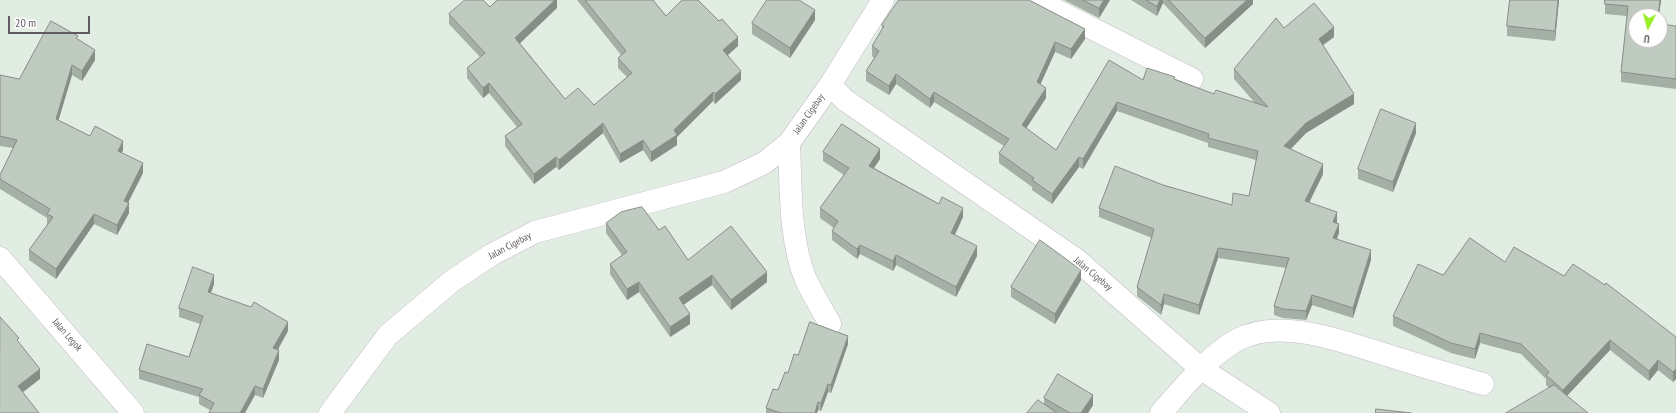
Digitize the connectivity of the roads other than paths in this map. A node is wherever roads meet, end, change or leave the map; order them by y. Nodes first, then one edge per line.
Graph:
1 (883, 0) edge
2 (1036, 0) edge
3 (1192, 79) dead end
4 (830, 85) junction
5 (789, 143) junction
6 (0, 258) edge
7 (830, 324) dead end
8 (1200, 368) junction
9 (1483, 384) dead end
10 (133, 413) edge
11 (330, 413) edge
12 (1161, 413) edge
13 (1269, 413) edge

1 - 4 street
2 - 3 street
4 - 5 street, Jalan Cigebay
4 - 8 street, Jalan Cigebay
5 - 7 street
5 - 11 street, Jalan Cigebay
6 - 10 street, Jalan Legok
8 - 9 street
8 - 12 street
8 - 13 street, Jalan Cigebay

